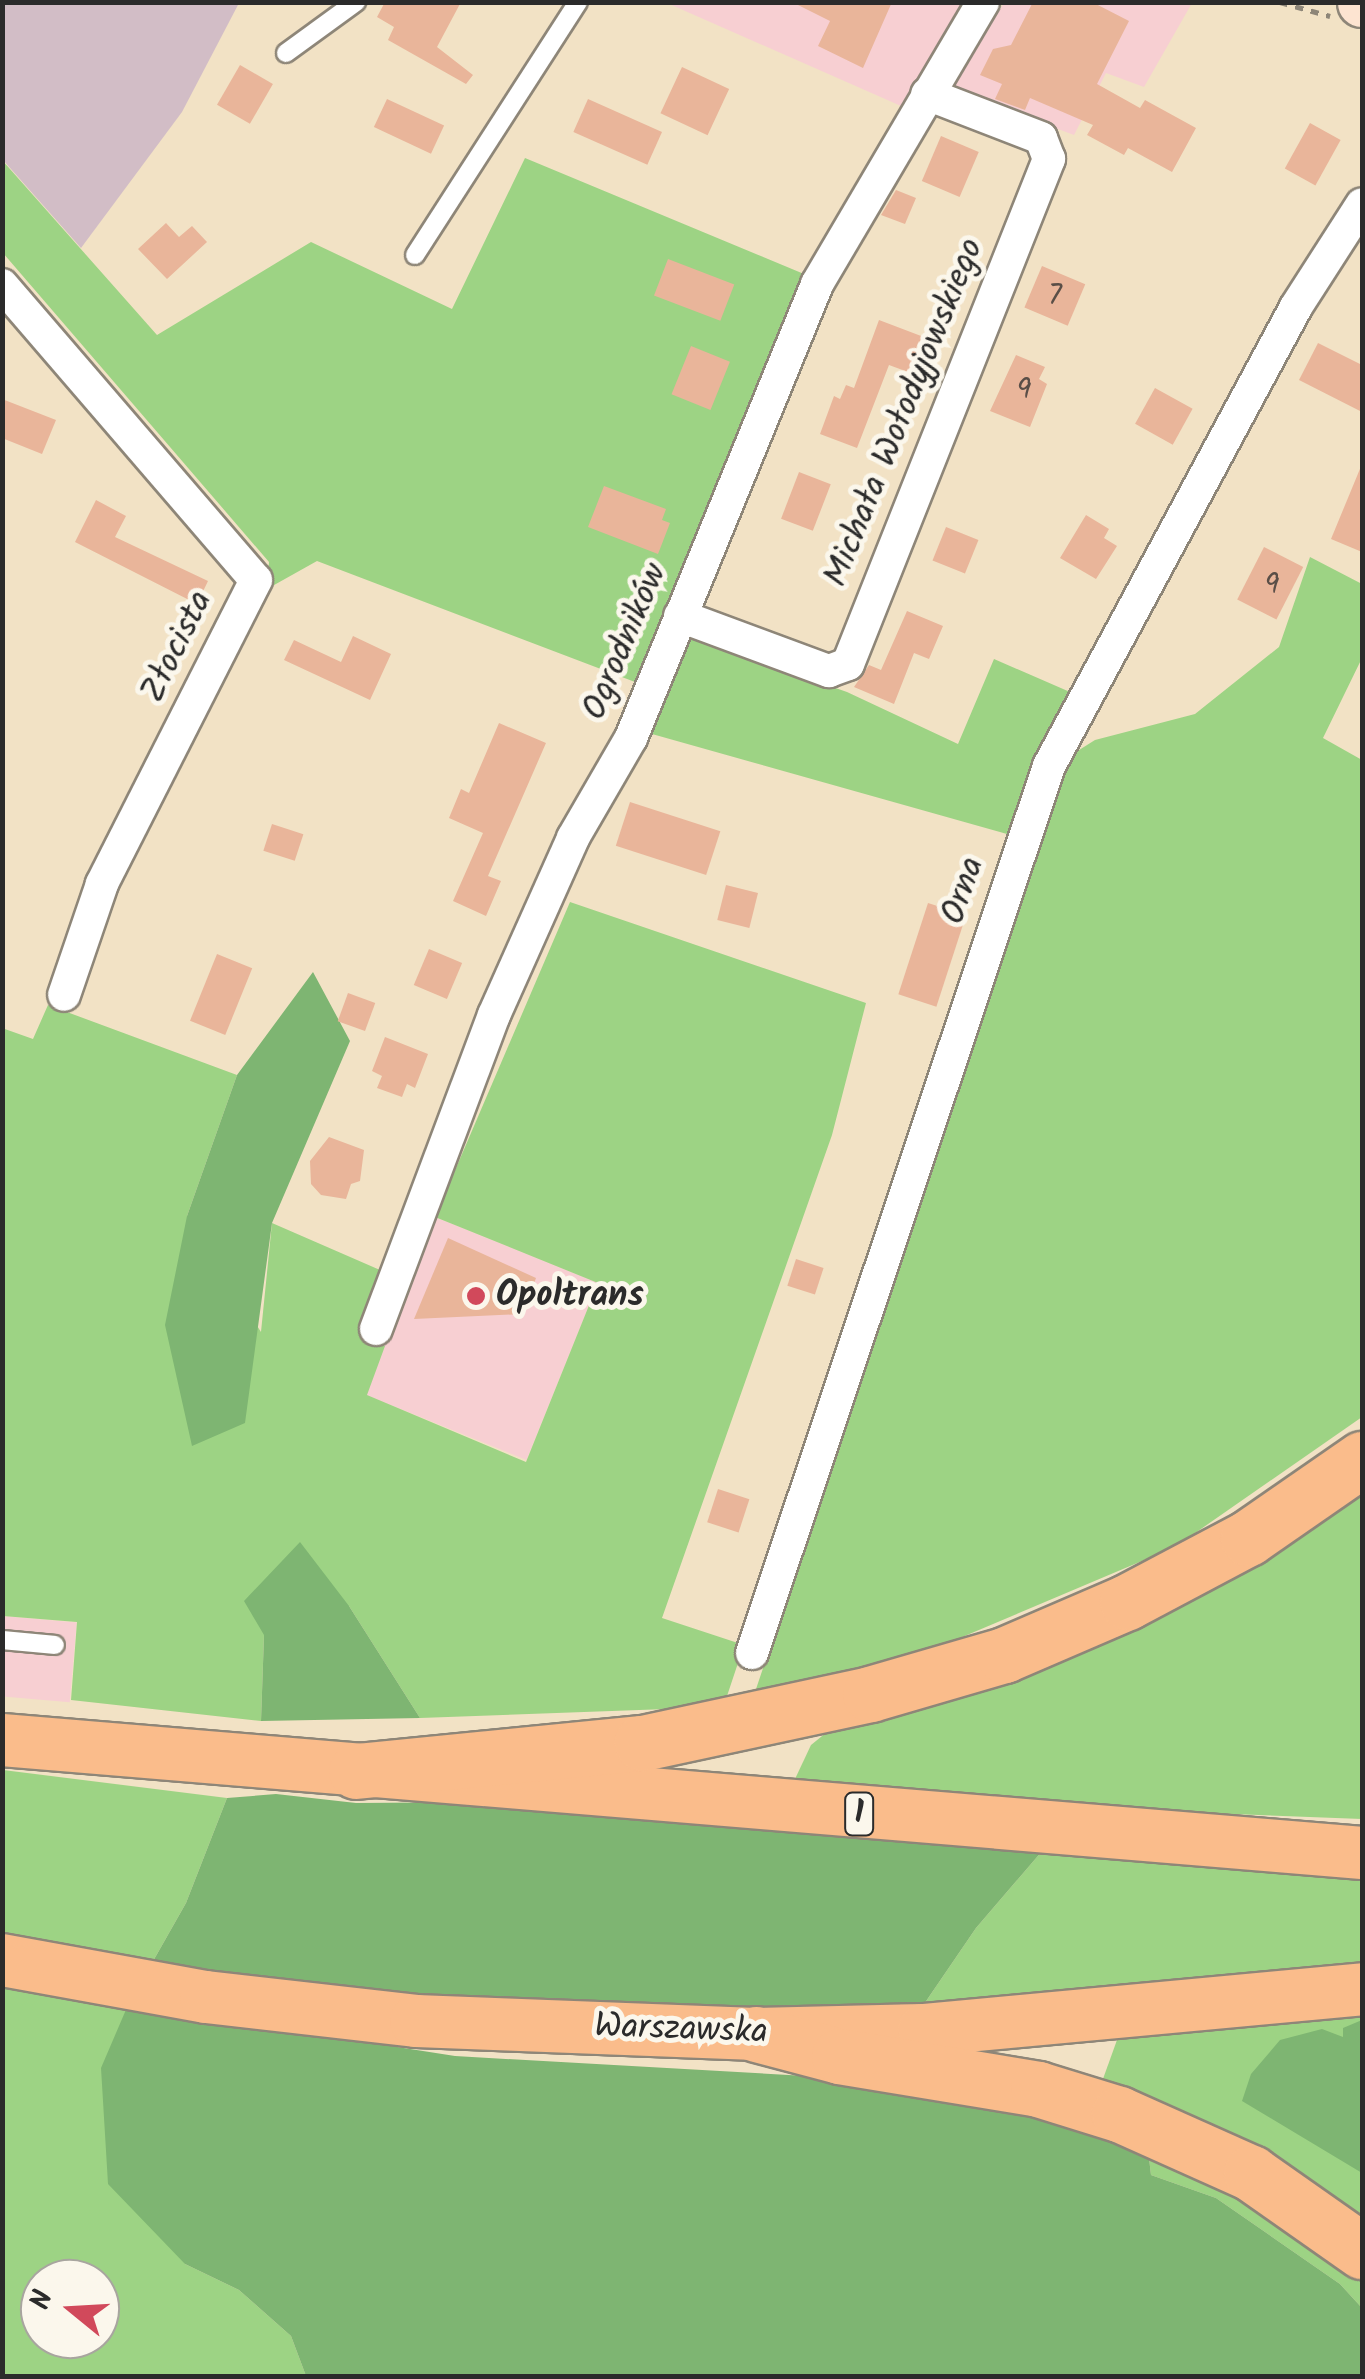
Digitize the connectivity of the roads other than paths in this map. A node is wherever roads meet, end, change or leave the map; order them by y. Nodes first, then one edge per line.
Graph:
1 (356, 2) edge
2 (578, 2) edge
3 (983, 2) edge
4 (286, 53) dead end
5 (927, 94) junction
6 (1362, 204) edge
7 (415, 255) dead end
8 (2, 285) edge
9 (680, 616) junction
10 (64, 995) dead end
11 (376, 1329) dead end
12 (1362, 1458) edge
13 (2, 1640) edge
14 (55, 1645) dead end
15 (752, 1653) dead end
16 (2, 1740) edge
17 (356, 1771) junction
18 (1362, 1854) edge
19 (2, 1960) edge
20 (1362, 1989) edge
21 (756, 2034) junction
22 (1362, 2252) edge

1 - 4 lane
2 - 7 lane
3 - 5 street, Ogrodników
5 - 9 street, Ogrodników
5 - 9 street, Michała Wołodyjowskiego
6 - 15 street, Orna
8 - 10 street, Złocista
9 - 11 street, Ogrodników
12 - 17 highway
13 - 14 lane
16 - 17 main road, 1
17 - 18 main road, 1
19 - 21 main road, Warszawska
20 - 21 main road, Warszawska
21 - 22 highway

